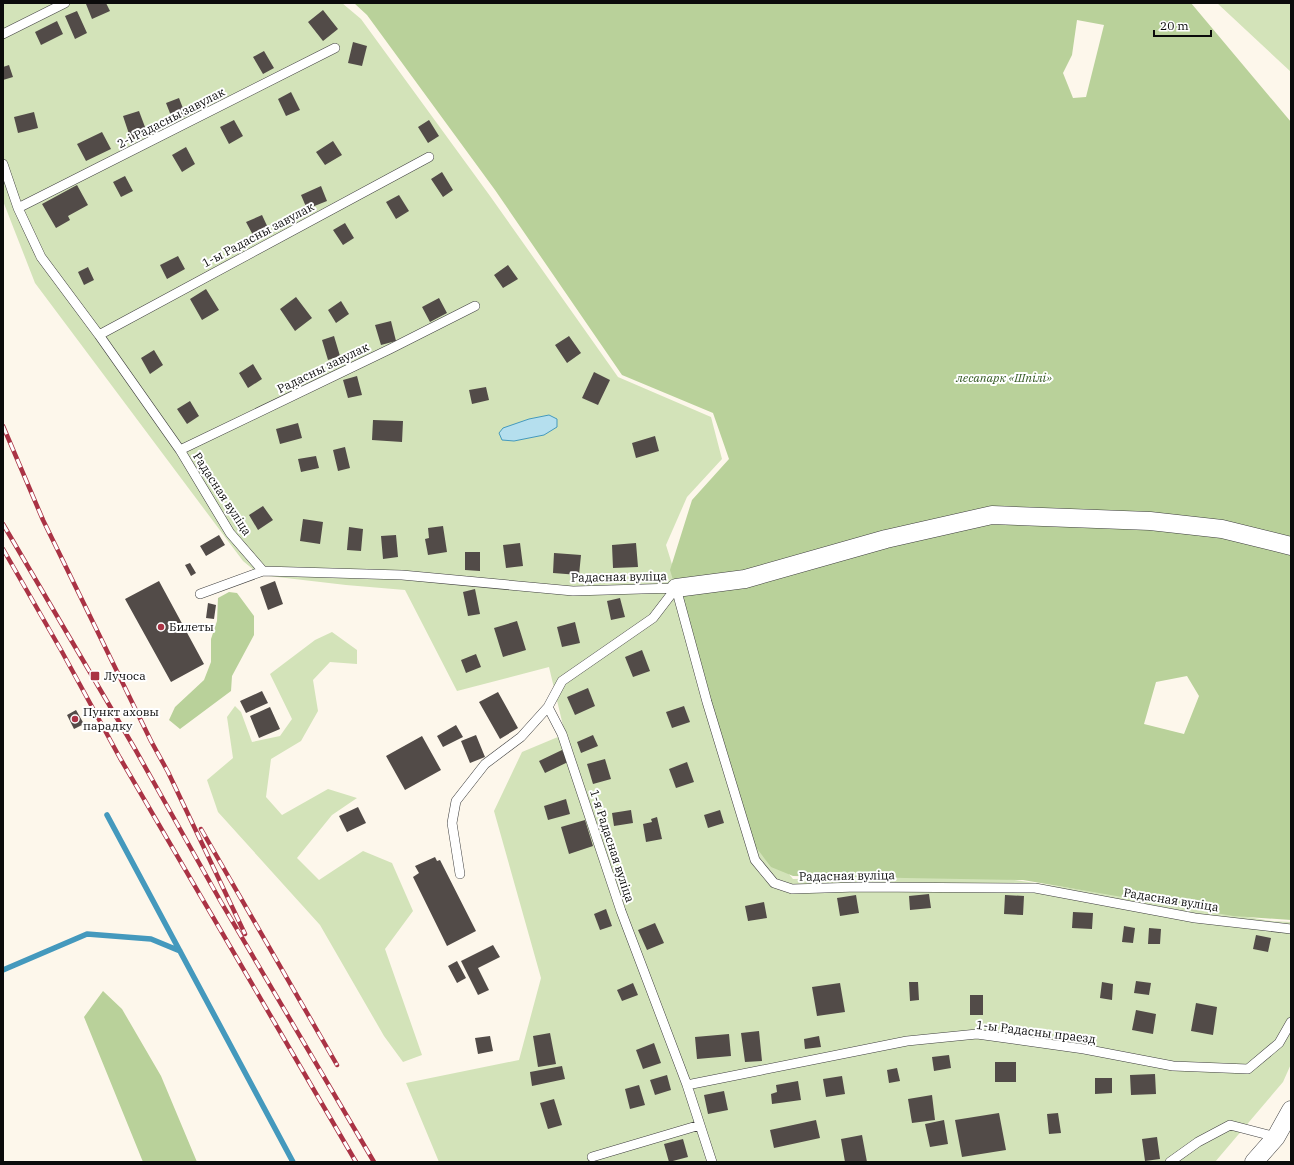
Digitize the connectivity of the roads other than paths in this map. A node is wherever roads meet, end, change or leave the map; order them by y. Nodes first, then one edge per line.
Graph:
1 (65, 3) edge
2 (3, 34) edge
3 (335, 48) dead end
4 (429, 157) dead end
5 (3, 164) edge
6 (18, 208) junction
7 (475, 306) dead end
8 (99, 335) junction
9 (180, 450) junction
10 (1291, 546) edge
11 (263, 571) junction
12 (676, 588) junction
13 (200, 594) dead end
14 (548, 707) junction
15 (460, 874) dead end
16 (1291, 929) edge
17 (1291, 1022) edge
18 (687, 1085) junction
19 (1291, 1110) edge
20 (700, 1125) junction
21 (1276, 1137) junction
22 (592, 1157) dead end
23 (712, 1162) edge
24 (1170, 1162) edge
25 (1254, 1162) edge

1 - 2 lane
3 - 6 lane, 2-і Радасны завулак
4 - 8 lane, 1-ы Радасны завулак
5 - 6 lane, Радасная вуліца
6 - 8 lane, Радасная вуліца
7 - 9 lane, Радасны завулак
8 - 9 lane, Радасная вуліца
9 - 11 lane, Радасная вуліца
10 - 12 street
11 - 12 lane, Радасная вуліца
11 - 13 lane
12 - 14 lane
12 - 16 lane, Радасная вуліца
14 - 15 lane
14 - 18 lane, 1-я Радасная вуліца
17 - 18 lane, 1-ы Радасны праезд
18 - 20 lane, 1-я Радасная вуліца
19 - 21 street
20 - 22 lane
20 - 23 lane, 1-я Радасная вуліца
21 - 24 lane
21 - 25 street

